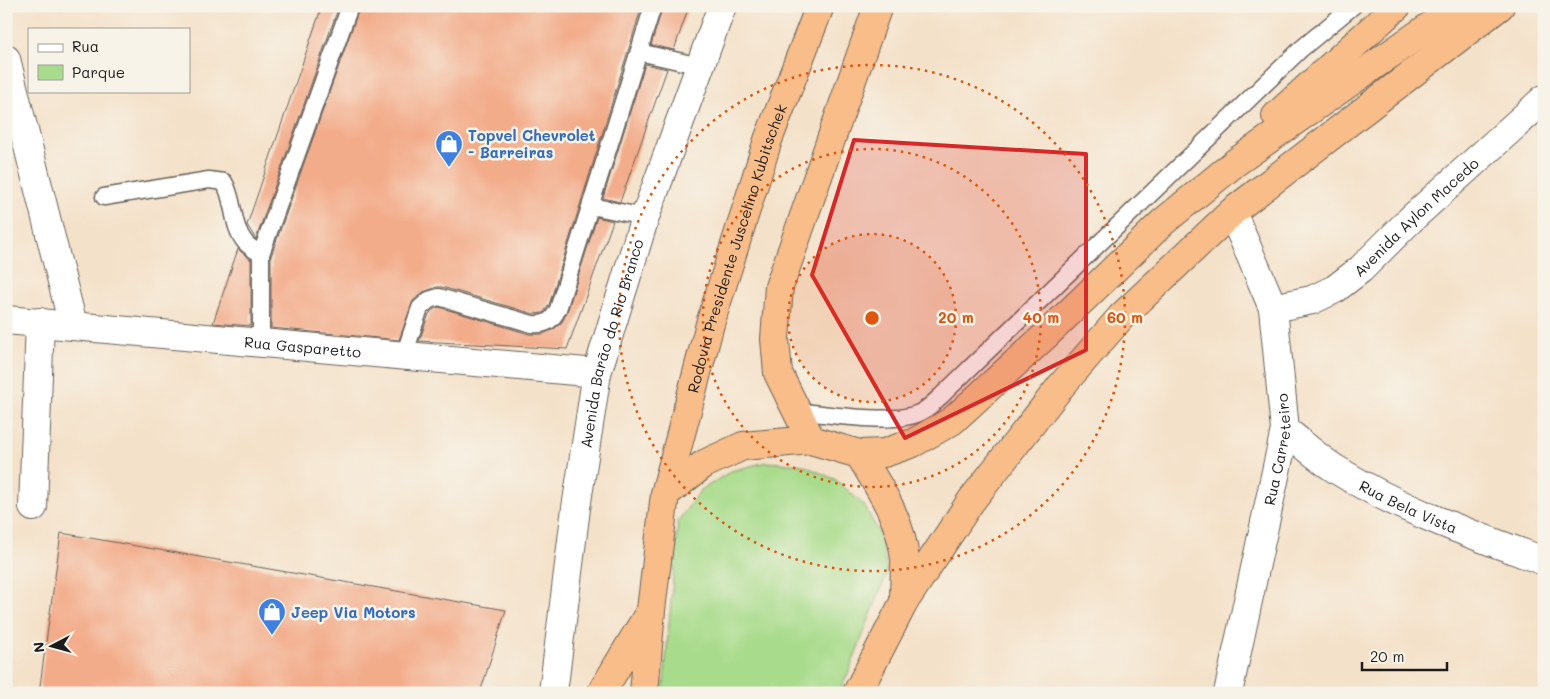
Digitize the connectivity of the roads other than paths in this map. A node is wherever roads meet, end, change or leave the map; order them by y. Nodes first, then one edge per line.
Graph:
1 (350, 6) edge
2 (654, 6) edge
3 (722, 6) edge
4 (820, 6) edge
5 (878, 6) edge
6 (1353, 6) edge
7 (1397, 6) edge
8 (1466, 6) edge
9 (1500, 6) edge
10 (639, 52) junction
11 (6, 59) edge
12 (700, 66) junction
13 (1544, 99) edge
14 (104, 197) dead end
15 (591, 206) junction
16 (1232, 212) junction
17 (645, 217) junction
18 (1163, 222) junction
19 (261, 254) junction
20 (1273, 308) junction
21 (6, 320) edge
22 (40, 322) junction
23 (73, 324) junction
24 (260, 342) junction
25 (404, 355) junction
26 (598, 373) junction
27 (796, 411) junction
28 (1286, 430) junction
29 (812, 440) junction
30 (860, 454) junction
31 (665, 494) junction
32 (33, 506) dead end
33 (1544, 561) edge
34 (904, 602) junction
35 (652, 610) junction
36 (553, 693) edge
37 (601, 693) edge
38 (644, 693) edge
39 (857, 693) edge
40 (1228, 693) edge

1 - 19 lane
2 - 10 lane
3 - 12 street, Avenida Barão do Rio Branco
4 - 31 highway, Rodovia Presidente Juscelino Kubitschek
5 - 27 highway
6 - 27 lane
7 - 18 highway
8 - 18 highway
9 - 16 highway
10 - 12 lane
10 - 15 lane
11 - 23 street
12 - 17 street, Avenida Barão do Rio Branco
13 - 20 street, Avenida Aylon Macedo
14 - 19 lane
15 - 17 lane
15 - 25 lane
16 - 20 street, Rua Carreteiro
16 - 34 highway
17 - 26 street, Avenida Barão do Rio Branco
18 - 30 highway
19 - 24 lane
20 - 28 street, Rua Carreteiro
21 - 22 street, Rua Gasparetto
22 - 23 street, Rua Gasparetto
22 - 32 street
23 - 24 street, Rua Gasparetto
24 - 25 street, Rua Gasparetto
25 - 26 street, Rua Gasparetto
26 - 36 street, Avenida Barão do Rio Branco
27 - 29 highway
28 - 33 street, Rua Bela Vista
28 - 40 street, Rua Carreteiro
29 - 30 highway
29 - 31 highway
30 - 34 highway
31 - 35 highway, Rodovia Presidente Juscelino Kubitschek
34 - 39 highway
35 - 37 highway
35 - 38 highway, Rodovia Presidente Juscelino Kubitschek

